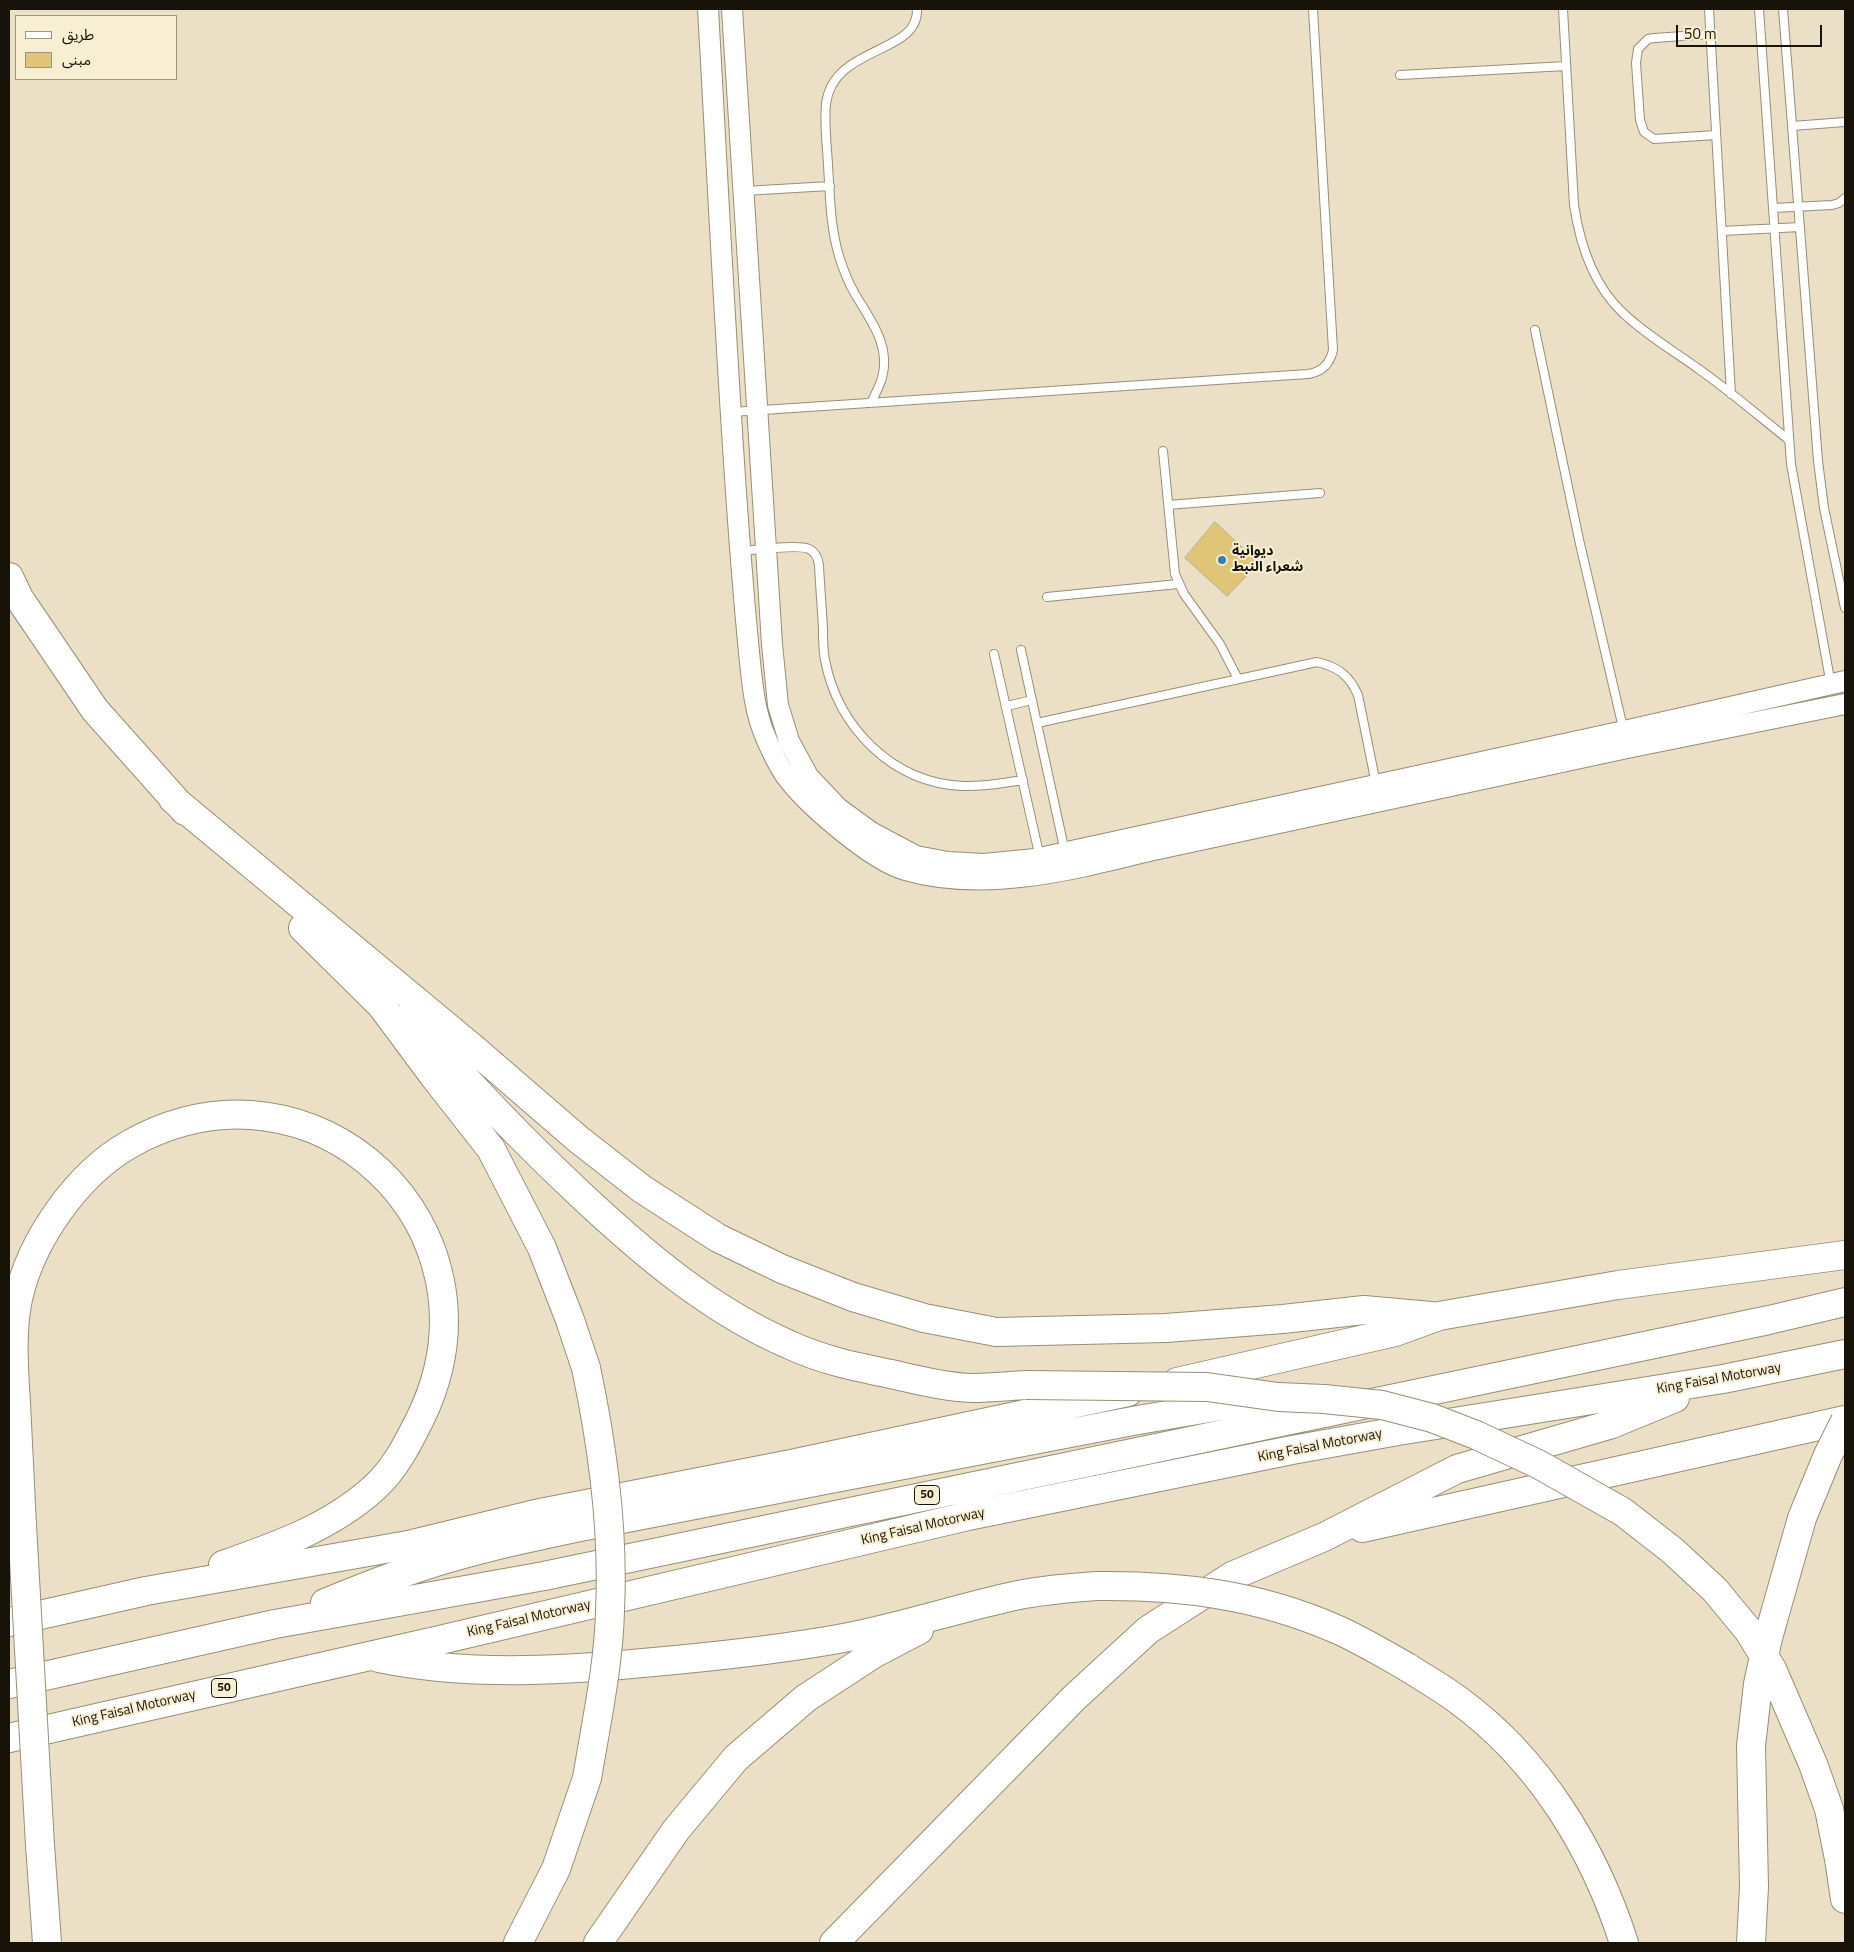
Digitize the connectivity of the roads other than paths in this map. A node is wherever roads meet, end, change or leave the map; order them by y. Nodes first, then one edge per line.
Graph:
1 (708, 9) edge
2 (732, 9) edge
3 (917, 9) edge
4 (1314, 9) edge
5 (1562, 9) edge
6 (1709, 9) edge
7 (1759, 9) edge
8 (1783, 9) edge
9 (1710, 34) junction
10 (1566, 66) junction
11 (1400, 75) dead end
12 (1845, 122) edge
13 (1792, 126) junction
14 (1845, 128) edge
15 (1716, 135) junction
16 (830, 186) junction
17 (743, 192) junction
18 (1845, 198) edge
19 (1798, 207) junction
20 (1773, 208) junction
21 (1800, 226) junction
22 (1775, 228) junction
23 (1722, 231) junction
24 (1535, 330) dead end
25 (1732, 394) junction
26 (871, 403) junction
27 (756, 411) junction
28 (732, 412) junction
29 (1789, 440) junction
30 (1163, 451) dead end
31 (1320, 493) dead end
32 (1168, 505) junction
33 (766, 550) junction
34 (741, 551) junction
35 (9, 577) edge
36 (1178, 584) junction
37 (1047, 597) dead end
38 (1845, 608) edge
39 (1021, 650) dead end
40 (994, 654) dead end
41 (1238, 678) junction
42 (1837, 694) edge
43 (1032, 700) junction
44 (1007, 706) junction
45 (1037, 723) junction
46 (1625, 740) junction
47 (1023, 780) junction
48 (1378, 793) junction
49 (173, 800) junction
50 (1065, 852) junction
51 (1040, 858) junction
52 (381, 1005) junction
53 (1845, 1255) edge
54 (1845, 1302) edge
55 (1439, 1316) junction
56 (1845, 1354) edge
57 (1723, 1379) junction
58 (1278, 1397) junction
59 (1845, 1421) edge
60 (1324, 1537) junction
61 (146, 1591) junction
62 (957, 1610) junction
63 (9, 1622) edge
64 (275, 1624) junction
65 (368, 1655) junction
66 (9, 1684) edge
67 (9, 1738) edge
68 (1845, 1899) edge
69 (47, 1943) edge
70 (518, 1943) edge
71 (598, 1943) edge
72 (834, 1943) edge
73 (1624, 1943) edge
74 (1750, 1943) edge

1 - 28 street
2 - 17 street
3 - 16 lane
4 - 26 lane
5 - 10 lane
6 - 9 lane
7 - 20 lane
8 - 13 lane
9 - 15 lane
9 - 15 lane
10 - 11 lane
10 - 25 lane
12 - 13 lane
12 - 14 lane
13 - 19 lane
15 - 23 lane
16 - 17 lane
16 - 26 lane
17 - 27 street
18 - 19 lane
19 - 20 lane
19 - 21 lane
20 - 22 lane
21 - 22 lane
21 - 38 lane
22 - 23 lane
22 - 29 lane
23 - 25 lane
24 - 46 lane
25 - 29 lane
26 - 27 lane
27 - 28 lane
27 - 33 street
28 - 34 street
29 - 42 lane
30 - 32 lane
31 - 32 lane
32 - 36 lane
33 - 34 lane
33 - 47 lane
33 - 51 street
34 - 48 street
35 - 49 highway
36 - 37 lane
36 - 41 lane
39 - 43 lane
40 - 44 lane
41 - 45 lane
41 - 48 lane
42 - 46 street
43 - 44 lane
43 - 45 lane
44 - 47 lane
45 - 50 lane
46 - 48 street
47 - 51 lane
48 - 50 street
49 - 52 highway
49 - 55 highway
50 - 51 street
52 - 58 highway, bridge
52 - 70 highway, bridge
53 - 55 highway
54 - 64 highway, King Faisal Motorway / 50
55 - 61 highway
56 - 57 highway, King Faisal Motorway / 50
57 - 60 highway
57 - 65 highway, King Faisal Motorway / 50
58 - 64 highway, bridge
58 - 68 highway, bridge
59 - 60 highway
59 - 74 highway, bridge
60 - 72 highway
61 - 63 highway
61 - 69 highway, bridge
62 - 65 highway
62 - 71 highway
62 - 73 highway, bridge
64 - 66 highway, King Faisal Motorway / 50
65 - 67 highway, King Faisal Motorway / 50

